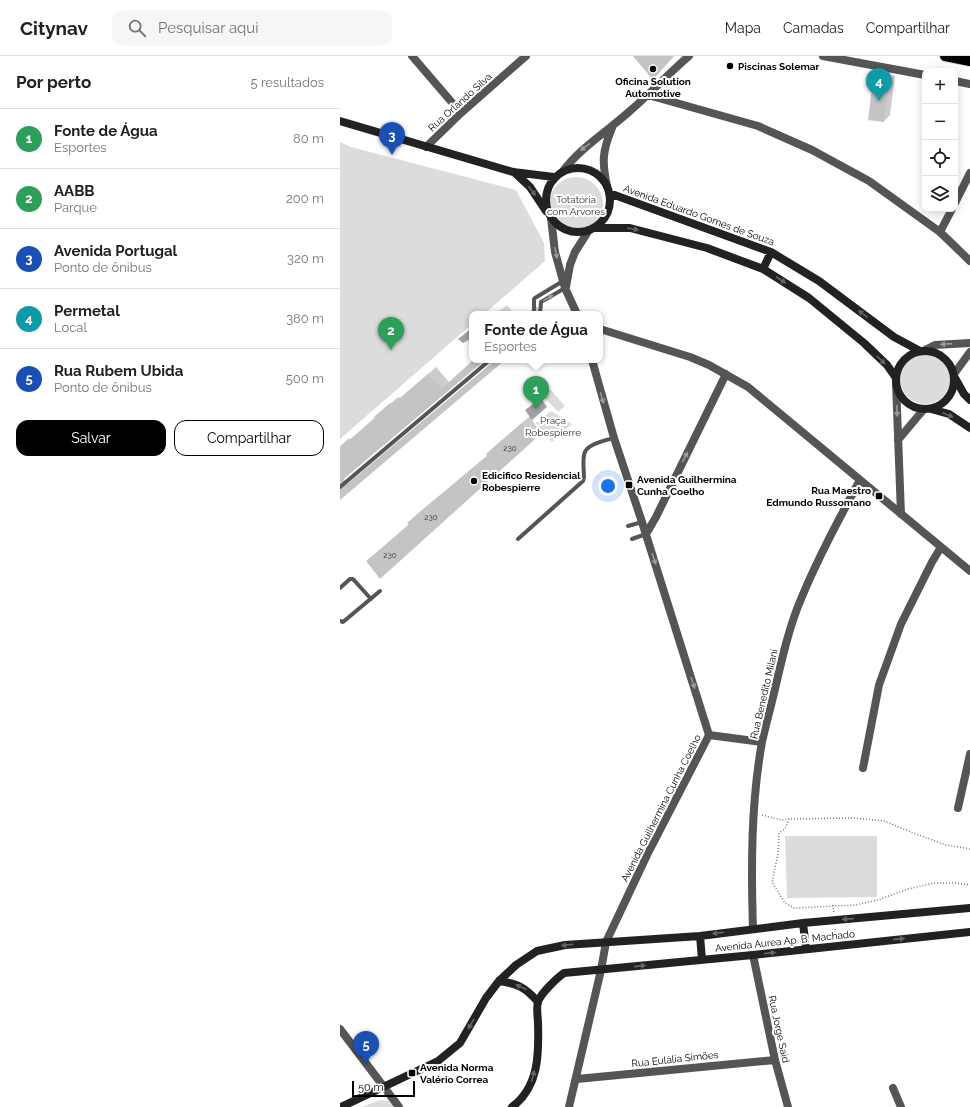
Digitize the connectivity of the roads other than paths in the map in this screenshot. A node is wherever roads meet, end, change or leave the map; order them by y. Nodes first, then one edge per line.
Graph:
1 (412, 56) edge
2 (526, 56) edge
3 (823, 56) edge
4 (945, 56) edge
5 (685, 58) edge
6 (970, 61) edge
7 (922, 74) edge
8 (958, 82) edge
9 (970, 84) edge
10 (648, 95) junction
11 (461, 113) junction
12 (340, 121) edge
13 (612, 127) junction
14 (426, 147) junction
15 (563, 171) junction
16 (513, 172) junction
17 (970, 173) edge
18 (554, 178) junction
19 (608, 189) junction
20 (958, 197) edge
21 (950, 212) edge
22 (549, 215) junction
23 (592, 229) junction
24 (940, 232) junction
25 (772, 252) junction
26 (970, 261) edge
27 (763, 269) junction
28 (564, 284) junction
29 (534, 311) edge
30 (540, 311) edge
31 (576, 311) edge
32 (603, 330) edge
33 (970, 343) edge
34 (922, 351) junction
35 (970, 352) edge
36 (486, 363) edge
37 (593, 363) edge
38 (726, 374) junction
39 (954, 376) junction
40 (896, 380) junction
41 (970, 400) edge
42 (927, 409) junction
43 (970, 428) edge
44 (614, 438) junction
45 (898, 440) junction
46 (860, 480) junction
47 (340, 487) edge
48 (901, 514) junction
49 (656, 517) junction
50 (642, 522) junction
51 (628, 526) dead end
52 (646, 534) junction
53 (632, 538) dead end
54 (518, 539) dead end
55 (941, 547) junction
56 (970, 571) edge
57 (340, 588) edge
58 (380, 591) dead end
59 (371, 599) junction
60 (340, 621) edge
61 (709, 735) junction
62 (762, 742) junction
63 (970, 754) edge
64 (863, 768) dead end
65 (958, 808) dead end
66 (970, 908) edge
67 (803, 923) junction
68 (753, 929) junction
69 (970, 932) edge
70 (700, 936) junction
71 (606, 942) junction
72 (806, 949) junction
73 (753, 955) junction
74 (702, 959) junction
75 (601, 970) junction
76 (499, 981) junction
77 (538, 1002) junction
78 (340, 1029) edge
79 (775, 1060) junction
80 (577, 1079) junction
81 (383, 1087) junction
82 (893, 1088) dead end
83 (341, 1107) edge
84 (399, 1107) edge
85 (512, 1107) edge
86 (569, 1107) edge
87 (788, 1107) edge
88 (901, 1107) edge

1 - 11 street
2 - 11 street, Rua Orlando Silva
3 - 7 street
4 - 6 main road
5 - 10 street
8 - 9 street
10 - 13 street
10 - 24 street
11 - 14 street, Rua Orlando Silva
12 - 14 street
13 -> 15 street
13 - 19 street
14 - 16 street
15 - 18 street
15 - 19 street
16 - 18 street
16 -> 22 street
17 - 20 street
18 - 22 street
19 - 23 street
19 - 25 street, Avenida Eduardo Gomes de Souza
21 - 24 street
22 - 23 street
22 -> 28 street
23 -> 27 street
23 - 28 street
24 - 26 street
25 - 27 street
34 -> 25 street, Avenida Eduardo Gomes de Souza
27 -> 40 street
28 - 29 lane
30 -> 28 lane
28 - 31 street
32 - 38 street
33 -> 34 street
34 - 39 street
34 - 40 street
35 - 39 street
36 - 47 lane
37 -> 44 street, Avenida Guilhermina Cunha Coelho
38 - 46 street
49 -> 38 street
39 - 41 street
39 - 42 street
40 - 42 street
40 -> 45 street
42 -> 43 street
42 - 45 street
44 - 50 street, Avenida Guilhermina Cunha Coelho
44 - 54 lane
45 - 48 street
46 - 48 street
46 - 62 street, Rua Benedito Milani
48 - 55 street
49 - 50 street
49 - 52 street
50 - 51 lane
50 - 52 street, Avenida Guilhermina Cunha Coelho
52 - 53 lane
52 -> 61 street, Avenida Guilhermina Cunha Coelho
55 - 56 street
55 - 64 street
57 - 59 lane
58 - 59 lane
59 - 60 lane
61 - 62 street
61 - 71 street, Avenida Guilhermina Cunha Coelho
62 - 68 street, Rua Benedito Milani
63 - 65 street
66 -> 67 street, Avenida Aurea Ap. B. Machado
67 - 68 street, Avenida Aurea Ap. B. Machado
67 - 72 street
68 -> 70 street, Avenida Aurea Ap. B. Machado
72 -> 69 street, Avenida Aurea Ap. B. Machado
70 - 71 street, Avenida Aurea Ap. B. Machado
70 - 74 street
71 - 75 street, Avenida Guilhermina Cunha Coelho
71 -> 76 street
73 -> 72 street, Avenida Aurea Ap. B. Machado
73 - 74 street, Avenida Aurea Ap. B. Machado
73 - 79 street, Rua Jorge Said
75 -> 74 street, Avenida Aurea Ap. B. Machado
75 - 77 street
75 - 80 street, Avenida Guilhermina Cunha Coelho
77 -> 76 street
76 -> 81 street
85 -> 77 street
78 - 81 street
79 - 80 street, Rua Eulália Simões
79 - 87 street, Rua Jorge Said
80 - 86 street, Avenida Guilhermina Cunha Coelho
81 - 83 street
81 - 84 street
82 - 88 street

